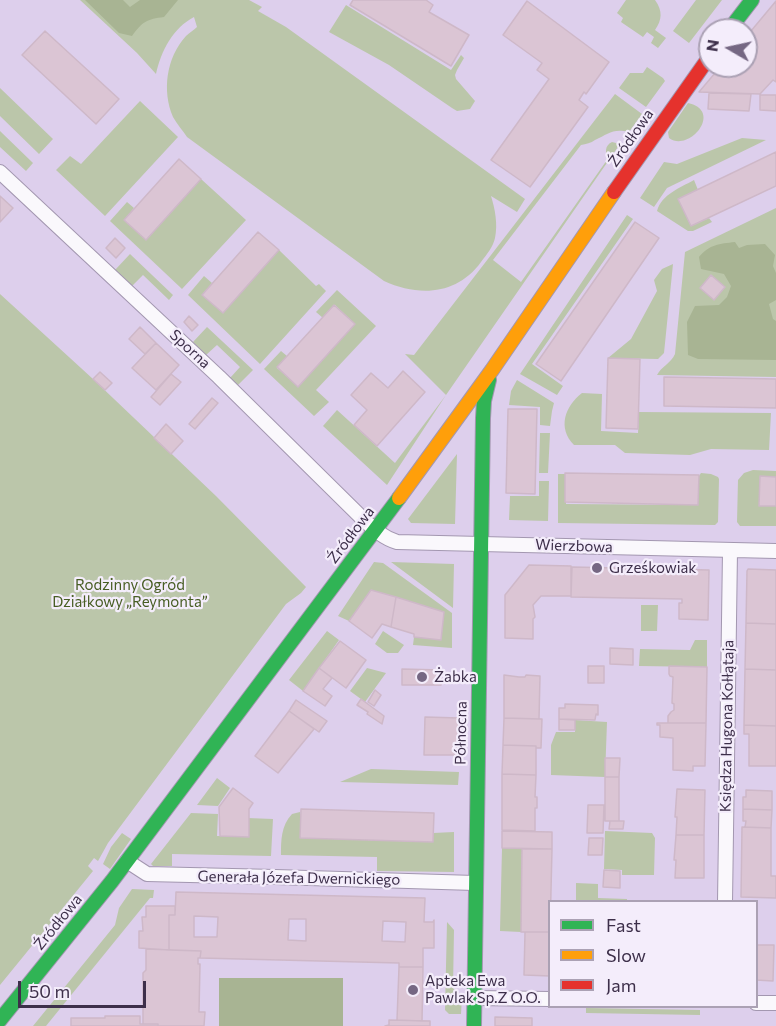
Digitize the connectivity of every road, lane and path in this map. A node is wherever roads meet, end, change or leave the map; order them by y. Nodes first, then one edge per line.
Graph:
1 (752, 0) edge
2 (738, 18) edge
3 (698, 73) edge
4 (0, 172) edge
5 (492, 370) junction
6 (375, 530) junction
7 (481, 544) junction
8 (730, 551) junction
9 (776, 551) edge
10 (127, 861) junction
11 (476, 883) junction
12 (725, 900) edge
13 (474, 998) junction
14 (548, 999) edge
15 (758, 1003) edge
16 (776, 1003) edge
17 (0, 1020) edge
18 (474, 1026) edge

1 - 2 street
3 - 5 street, Źródłowa
4 - 6 street, Sporna
5 - 6 street, Źródłowa
5 - 7 street, Północna
6 - 7 street, Wierzbowa
6 - 10 street, Źródłowa
7 - 8 street, Wierzbowa
7 - 11 street, Północna
8 - 9 street, Wierzbowa
8 - 12 street, Księdza Hugona Kołłątaja
10 - 11 street, Generała Józefa Dwernickiego
10 - 17 street, Źródłowa
11 - 13 street, Północna
13 - 14 street
13 - 18 street, Północna
15 - 16 street

